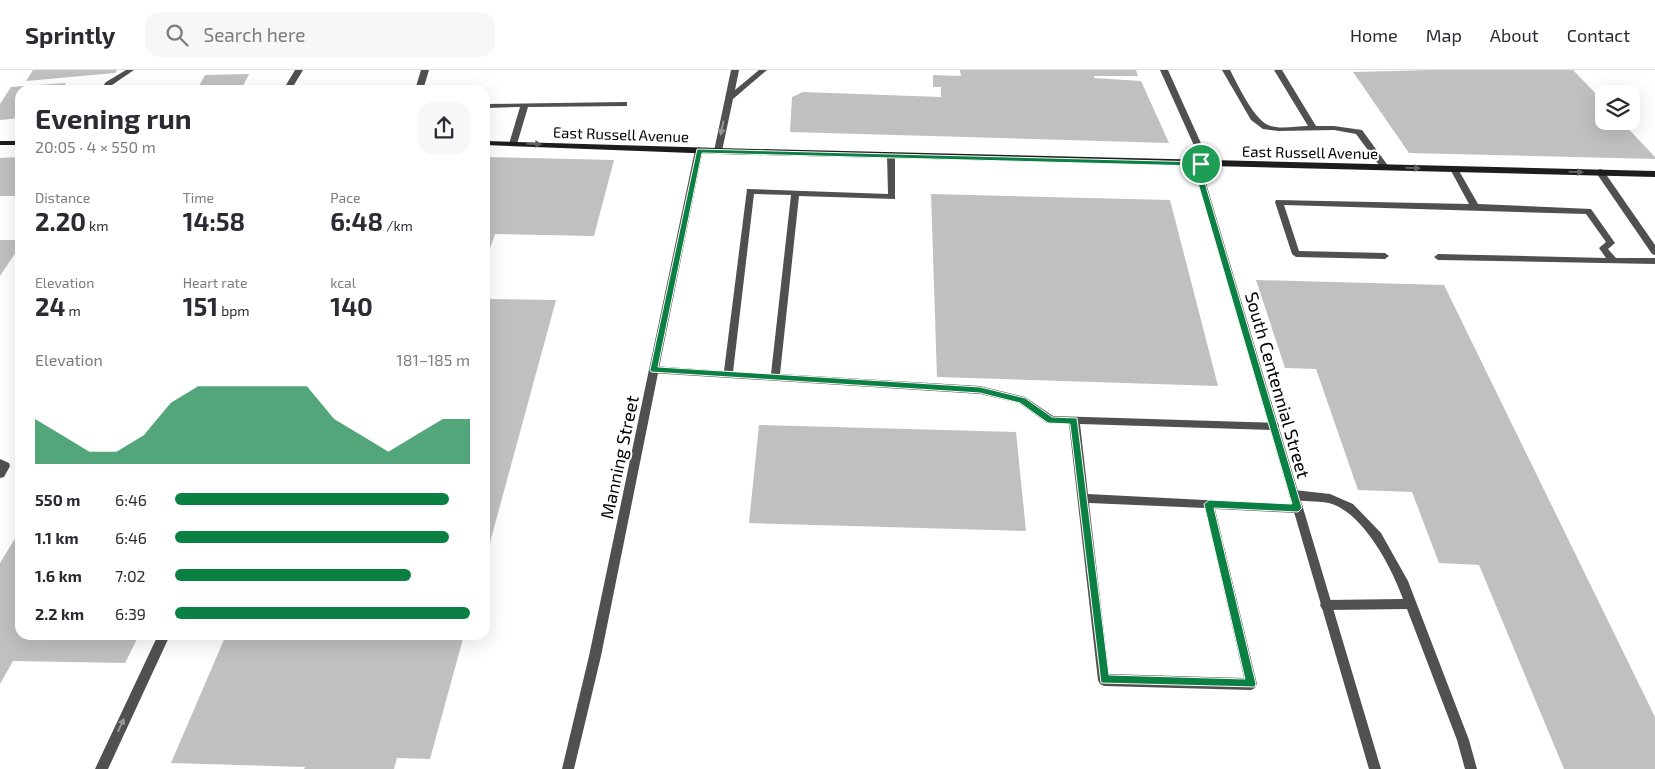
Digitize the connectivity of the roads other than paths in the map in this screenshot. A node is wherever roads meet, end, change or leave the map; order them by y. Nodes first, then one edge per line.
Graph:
1 (130, 70) edge
2 (299, 70) edge
3 (425, 70) edge
4 (735, 70) edge
5 (763, 70) edge
6 (1164, 70) edge
7 (1226, 70) edge
8 (1278, 70) edge
9 (106, 85) edge
10 (290, 85) edge
11 (420, 85) edge
12 (729, 98) junction
13 (624, 104) dead end
14 (525, 105) junction
15 (490, 106) edge
16 (1313, 128) junction
17 (0, 143) edge
18 (15, 143) edge
19 (490, 143) edge
20 (513, 144) junction
21 (699, 150) junction
22 (718, 151) junction
23 (891, 156) junction
24 (1201, 164) junction
25 (1385, 168) junction
26 (1454, 169) junction
27 (1600, 172) junction
28 (1655, 174) edge
29 (795, 193) junction
30 (1476, 207) junction
31 (1655, 252) edge
32 (1385, 256) dead end
33 (1438, 257) dead end
34 (1614, 261) junction
35 (1655, 261) edge
36 (654, 370) junction
37 (728, 375) junction
38 (775, 378) junction
39 (1074, 420) junction
40 (1274, 426) junction
41 (0, 463) edge
42 (0, 474) edge
43 (1294, 495) junction
44 (1083, 498) junction
45 (1209, 504) junction
46 (1298, 508) junction
47 (1411, 604) junction
48 (1326, 605) junction
49 (162, 640) edge
50 (100, 769) edge
51 (568, 769) edge
52 (1375, 769) edge
53 (1471, 769) edge

1 - 9 street
2 - 10 street
3 - 11 street
4 - 12 street
5 - 12 street
6 - 24 street, South Centennial Street
7 - 16 street
8 - 16 street
12 -> 22 street
13 - 14 street
14 - 15 street
14 - 20 street
16 - 25 street
17 - 18 main road
19 - 20 main road, East Russell Avenue
20 -> 21 main road, East Russell Avenue
21 - 22 main road, East Russell Avenue
21 - 36 street, Manning Street
22 - 23 main road, East Russell Avenue
23 - 24 main road, East Russell Avenue
23 - 29 street
24 - 25 main road, East Russell Avenue
24 - 40 street, South Centennial Street
25 -> 26 main road, East Russell Avenue
26 -> 27 main road, East Russell Avenue
26 - 30 street
27 - 28 main road, East Russell Avenue
27 - 31 street
29 - 37 street
29 - 38 street
30 - 32 street
30 - 34 street
33 - 34 street
34 - 35 street
36 - 37 street
36 - 51 street, Manning Street
37 - 38 street
38 - 39 street
39 - 40 street
39 - 44 street
40 - 43 street, South Centennial Street
41 - 42 street
43 - 46 street, South Centennial Street
43 - 47 street
44 - 45 street
44 - 45 street
45 - 46 street
46 - 48 street, South Centennial Street
47 - 48 street
47 - 53 street
48 - 52 street, South Centennial Street
50 -> 49 street

